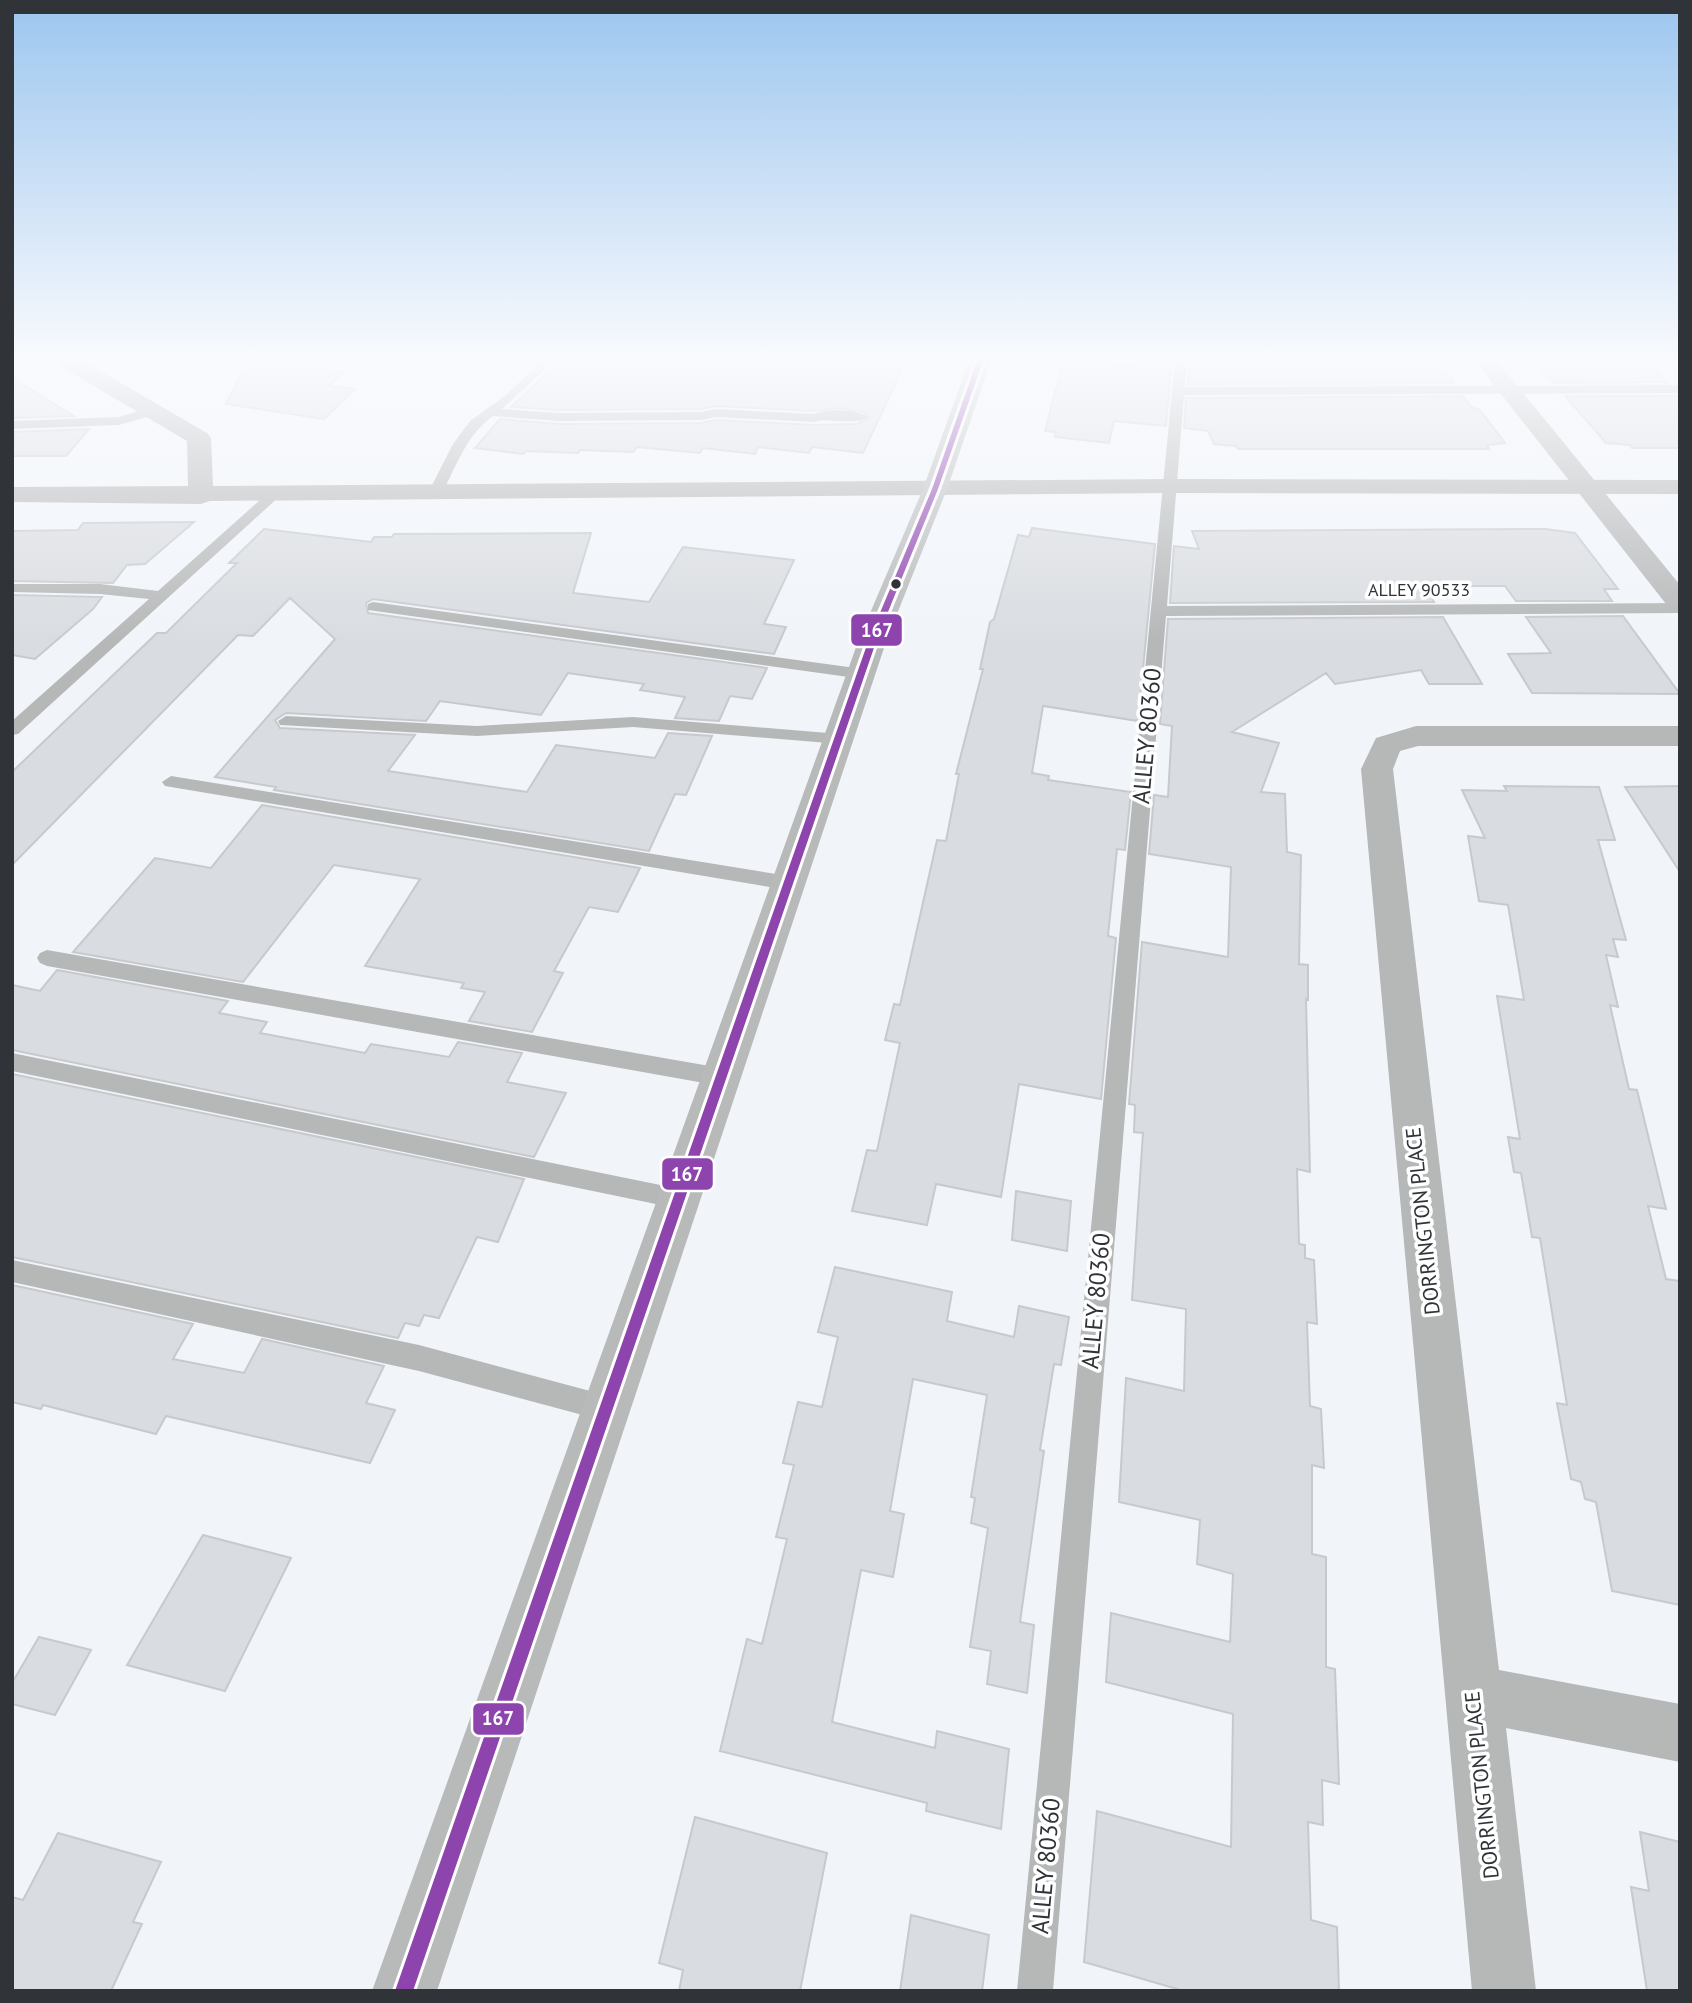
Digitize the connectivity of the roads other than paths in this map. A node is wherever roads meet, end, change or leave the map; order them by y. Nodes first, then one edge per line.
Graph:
1 (200, 454) edge
2 (454, 454) edge
3 (947, 454) edge
4 (1174, 454) edge
5 (1561, 454) edge
6 (1172, 486) junction
7 (1680, 487) edge
8 (1588, 488) junction
9 (935, 489) junction
10 (435, 493) junction
11 (12, 495) edge
12 (274, 495) junction
13 (201, 496) junction
14 (12, 588) edge
15 (163, 596) junction
16 (1680, 606) edge
17 (373, 607) dead end
18 (1158, 611) junction
19 (863, 674) junction
20 (286, 721) dead end
21 (12, 730) edge
22 (1680, 736) edge
23 (840, 738) junction
24 (171, 782) dead end
25 (788, 883) junction
26 (47, 958) dead end
27 (12, 1062) edge
28 (721, 1077) junction
29 (680, 1199) junction
30 (12, 1271) edge
31 (605, 1408) junction
32 (1472, 1693) junction
33 (1680, 1733) edge
34 (404, 1991) edge
35 (1035, 1991) edge
36 (1503, 1991) edge

1 - 13 main road
2 - 10 lane
3 - 9 main road
4 - 6 lane, ALLEY 80360
5 - 8 street
6 - 8 main road
6 - 9 main road
6 - 18 lane, ALLEY 80360
7 - 8 main road
8 - 16 street
9 - 10 main road
9 - 19 main road
10 - 12 main road
11 - 13 main road
12 - 13 main road
12 - 15 lane
14 - 15 lane
15 - 21 lane
16 - 18 lane, ALLEY 90533
17 - 19 lane
18 - 35 lane, ALLEY 80360
19 - 23 main road
20 - 23 lane
22 - 32 street, DORRINGTON PLACE
23 - 25 main road
24 - 25 lane
25 - 28 main road
26 - 28 lane
27 - 29 lane
28 - 29 main road
29 - 31 main road
30 - 31 lane
31 - 34 main road
32 - 33 street
32 - 36 street, DORRINGTON PLACE

